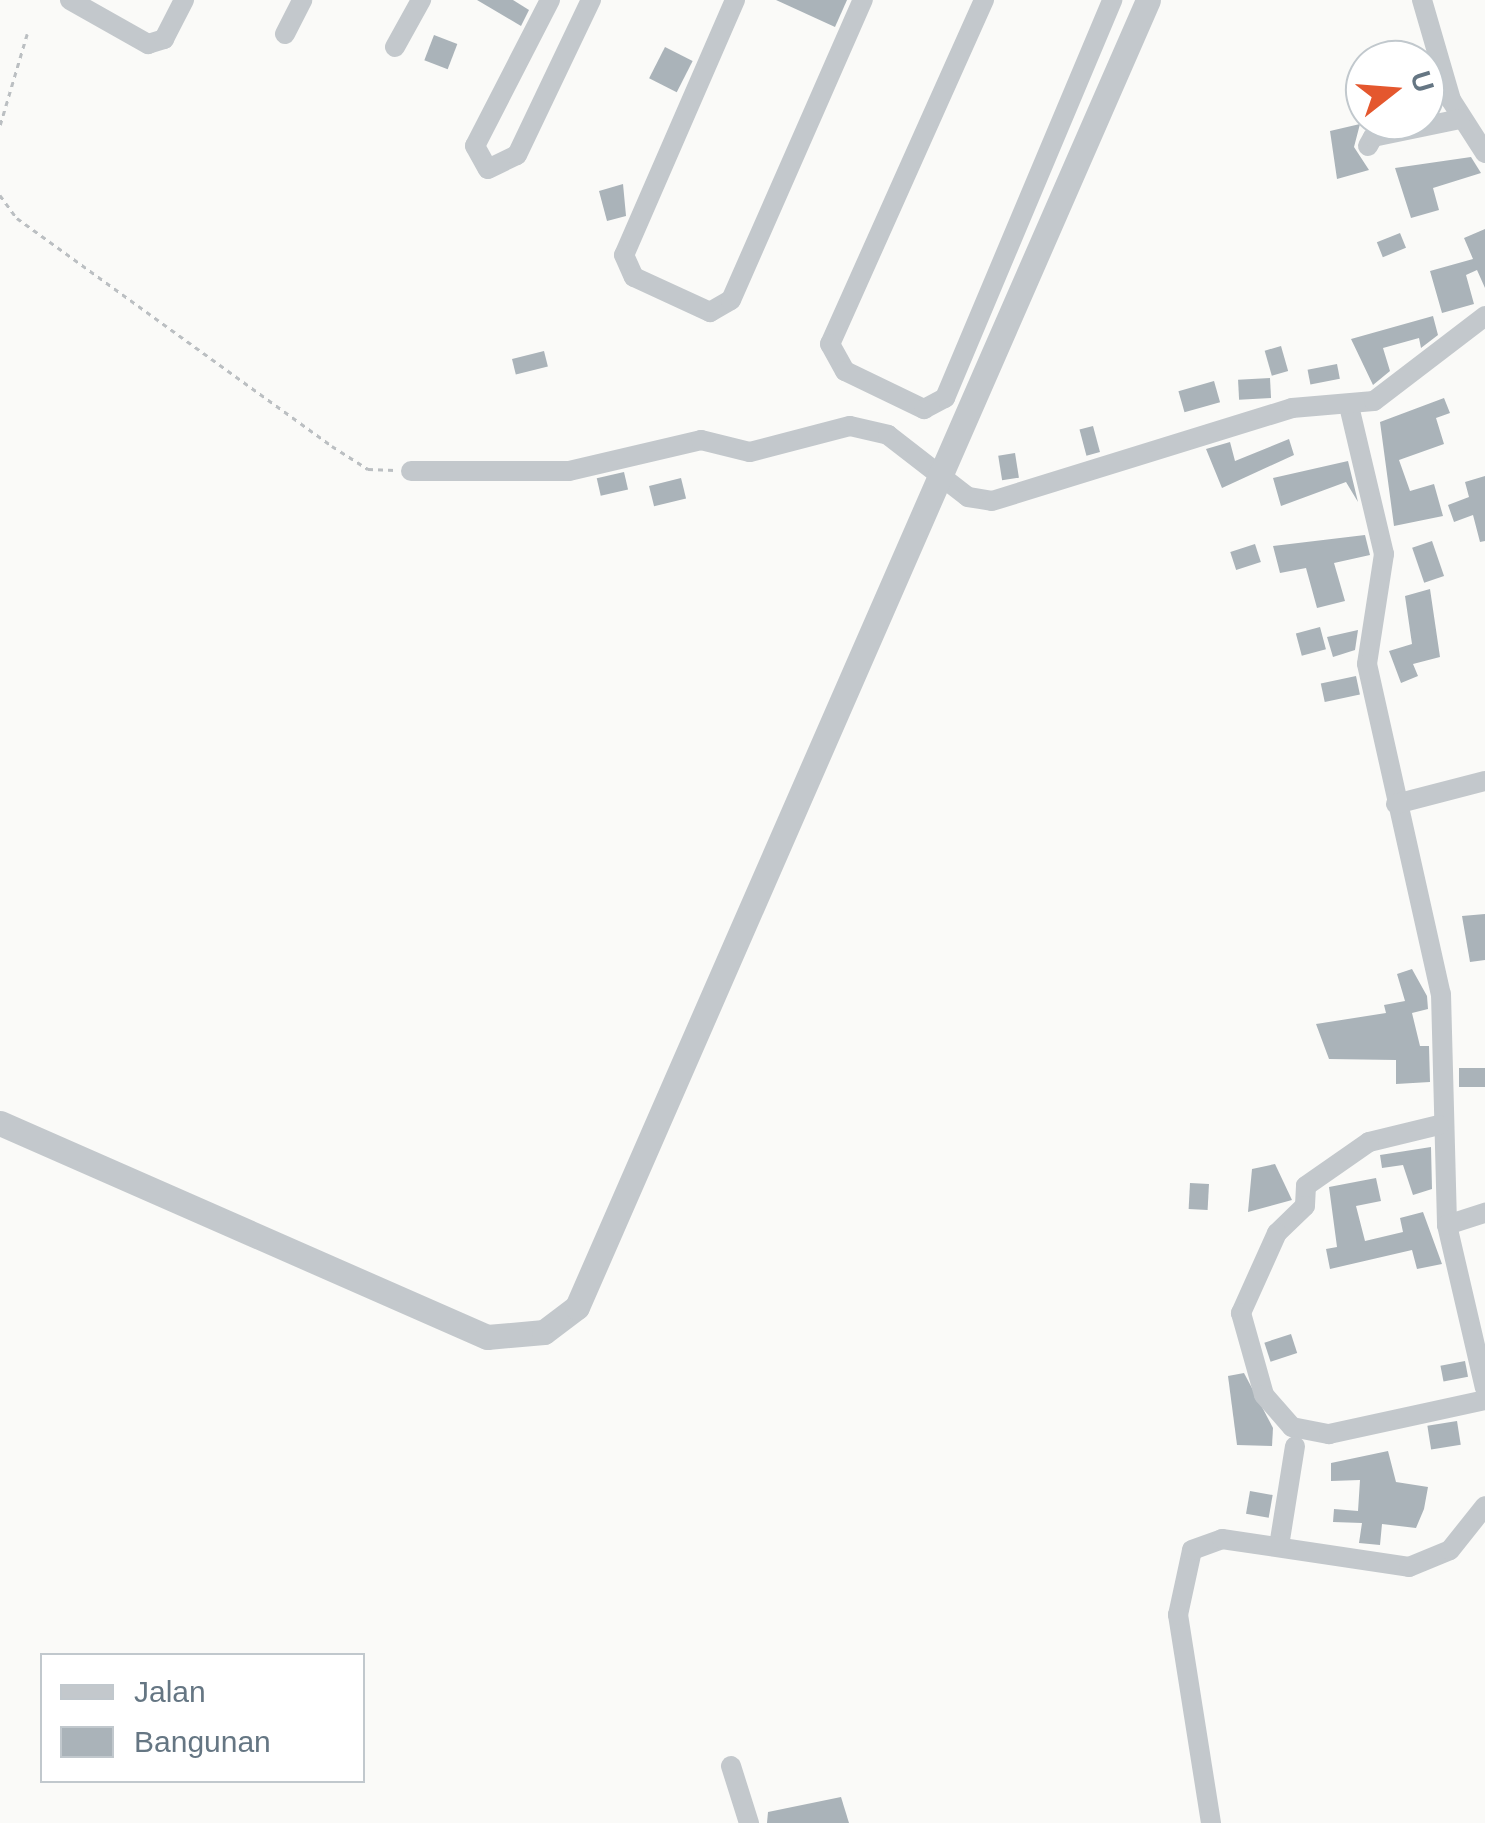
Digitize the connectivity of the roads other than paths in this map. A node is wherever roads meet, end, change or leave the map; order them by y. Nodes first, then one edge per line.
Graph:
1 (70, 0) edge
2 (184, 0) edge
3 (302, 0) edge
4 (421, 0) edge
5 (550, 0) edge
6 (591, 0) edge
7 (735, 0) edge
8 (863, 0) edge
9 (984, 0) edge
10 (1112, 0) edge
11 (1148, 0) edge
12 (1422, 0) edge
13 (284, 34) dead end
14 (395, 47) dead end
15 (1460, 119) junction
16 (1368, 146) dead end
17 (1485, 153) edge
18 (1485, 316) edge
19 (1349, 406) junction
20 (411, 471) road end
21 (942, 477) junction
22 (1485, 780) edge
23 (1396, 804) junction
24 (0, 1123) edge
25 (1439, 1125) junction
26 (1485, 1214) edge
27 (1447, 1225) junction
28 (1481, 1362) edge
29 (1485, 1388) edge
30 (1485, 1400) edge
31 (1295, 1446) dead end
32 (1485, 1506) edge
33 (1279, 1546) junction
34 (731, 1766) dead end
35 (749, 1823) edge
36 (1211, 1823) edge

1 - 2 street
3 - 13 street
4 - 14 street
5 - 6 street
7 - 8 street
9 - 10 street
11 - 21 street
12 - 15 street
15 - 16 street
15 - 17 street
18 - 19 street
19 - 21 street
19 - 23 street
20 - 21 street
21 - 24 street
22 - 23 street
23 - 25 street
25 - 27 street
25 - 30 street
26 - 27 street
27 - 28 street
28 - 29 street
31 - 33 street
32 - 33 street
33 - 36 street
34 - 35 street

